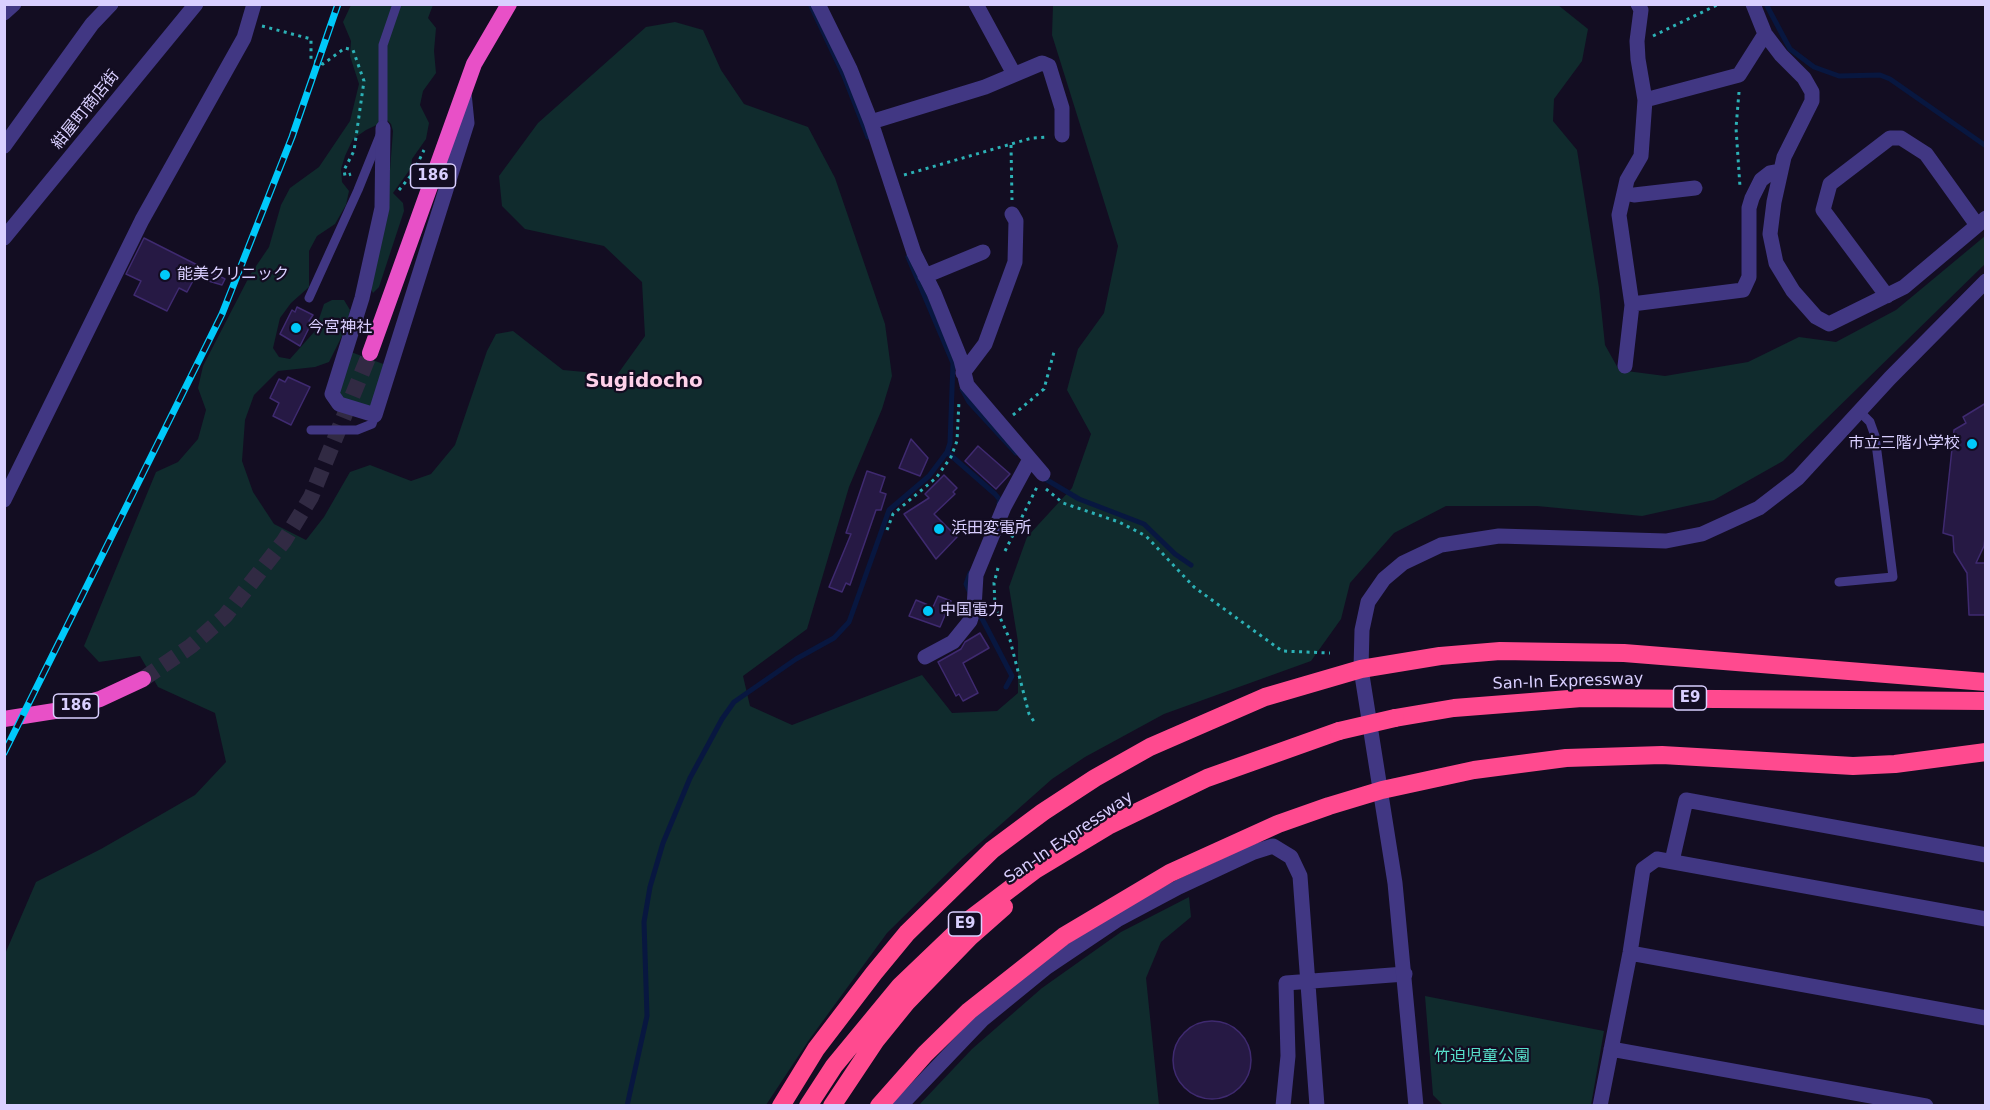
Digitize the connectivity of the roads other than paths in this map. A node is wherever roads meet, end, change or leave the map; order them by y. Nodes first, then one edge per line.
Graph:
1 (14, 4) edge
2 (111, 4) edge
3 (196, 4) edge
4 (254, 4) edge
5 (397, 4) edge
6 (509, 4) edge
7 (818, 4) edge
8 (1638, 4) edge
9 (1753, 4) edge
10 (980, 6) edge
11 (4, 13) edge
12 (1765, 34) junction
13 (1014, 74) junction
14 (464, 92) junction
15 (1645, 100) junction
16 (871, 122) junction
17 (383, 128) junction
18 (1062, 135) road end
19 (4, 146) edge
20 (1781, 171) junction
21 (1695, 188) dead end
22 (1624, 193) junction
23 (1012, 214) road end
24 (1981, 222) edge
25 (4, 238) edge
26 (983, 252) dead end
27 (925, 276) junction
28 (1986, 281) edge
29 (1887, 296) junction
30 (309, 298) dead end
31 (1632, 304) junction
32 (370, 353) tunnel mouth
33 (1625, 366) dead end
34 (963, 373) junction
35 (1859, 411) junction
36 (375, 415) junction
37 (311, 430) dead end
38 (1030, 459) junction
39 (1041, 479) road end
40 (4, 500) edge
41 (1839, 582) dead end
42 (925, 657) dead end
43 (1361, 669) junction
44 (143, 679) tunnel mouth
45 (1986, 682) edge
46 (1986, 701) edge
47 (4, 720) edge
48 (1986, 752) edge
49 (1382, 790) junction
50 (1167, 797) junction
51 (1986, 855) edge
52 (1672, 861) junction
53 (1986, 919) edge
54 (1630, 953) junction
55 (1405, 974) junction
56 (1309, 980) junction
57 (1986, 1018) edge
58 (1611, 1049) junction
59 (781, 1106) edge
60 (808, 1106) edge
61 (832, 1106) edge
62 (879, 1106) edge
63 (900, 1106) edge
64 (1283, 1106) edge
65 (1317, 1106) edge
66 (1416, 1106) edge
67 (1600, 1106) edge
68 (1926, 1106) edge

1 - 11 street
2 - 19 street
3 - 25 street, 紺屋町商店街
4 - 40 street
5 - 17 lane
6 - 14 highway, 186
7 - 16 street
8 - 15 street
9 - 12 street
10 - 13 street
12 - 15 street
12 - 20 street
13 - 16 street
13 - 18 street
14 - 32 highway, 186
14 - 36 street
15 - 22 street
16 - 27 street
17 - 30 lane
17 - 36 street
20 - 29 street
20 - 31 street
21 - 22 street
22 - 31 street
23 - 34 street
24 - 29 street
24 - 29 street
26 - 27 street
27 - 34 street
28 - 35 street
31 - 33 street
34 - 38 street
35 - 41 lane
35 - 43 street
36 - 37 lane
38 - 39 street
38 - 42 street
43 - 45 highway
43 - 49 street
43 - 59 highway
44 - 47 highway, 186
46 - 50 highway, San-In Expressway / E9, bridge
48 - 49 highway
49 - 55 street
49 - 62 highway
50 - 60 highway, San-In Expressway / E9
50 - 61 highway, San-In Expressway / E9
51 - 52 street
52 - 53 street
52 - 54 street
54 - 57 street
54 - 58 street
55 - 56 street
55 - 66 street
56 - 63 street
56 - 64 street
56 - 65 street
58 - 67 street
58 - 68 street

